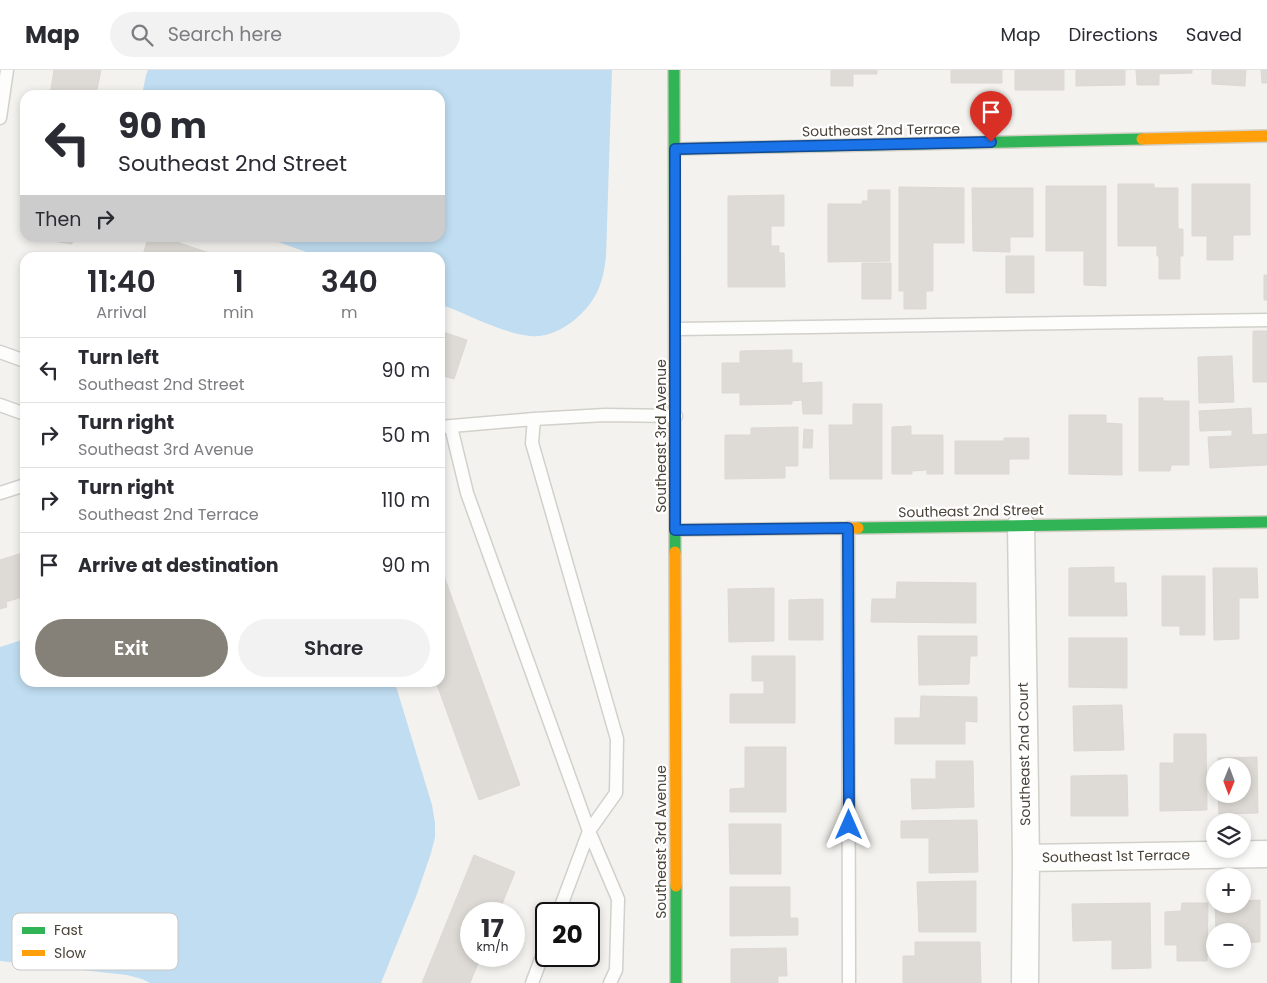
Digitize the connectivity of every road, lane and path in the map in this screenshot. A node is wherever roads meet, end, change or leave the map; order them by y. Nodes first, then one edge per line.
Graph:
1 (7, 70) edge
2 (674, 70) edge
3 (0, 118) edge
4 (1267, 136) edge
5 (675, 149) junction
6 (1267, 320) edge
7 (676, 329) junction
8 (0, 352) edge
9 (20, 359) edge
10 (0, 404) edge
11 (20, 412) edge
12 (676, 416) junction
13 (534, 419) junction
14 (446, 427) edge
15 (20, 487) edge
16 (0, 494) edge
17 (1267, 522) edge
18 (1021, 525) junction
19 (848, 528) junction
20 (675, 530) junction
21 (590, 831) junction
22 (1267, 854) edge
23 (1026, 858) junction
24 (563, 902) edge
25 (538, 967) edge
26 (532, 983) edge
27 (610, 983) edge
28 (676, 983) edge
29 (849, 983) edge
30 (1025, 983) edge

1 - 3 lane
2 - 5 street, Southeast 3rd Avenue
4 - 5 street, Southeast 2nd Terrace
5 - 7 street, Southeast 3rd Avenue
6 - 7 lane
7 - 12 street, Southeast 3rd Avenue
8 - 9 lane
10 - 11 lane
12 - 13 lane
12 - 20 street, Southeast 3rd Avenue
13 - 14 lane
13 - 21 lane
14 - 21 lane
15 - 16 lane
17 - 18 street, Southeast 2nd Street
18 - 19 street, Southeast 2nd Street
18 - 23 street, Southeast 2nd Court
19 - 20 street, Southeast 2nd Street
19 - 29 lane
20 - 28 street, Southeast 3rd Avenue
21 - 24 lane
21 - 27 lane
22 - 23 street, Southeast 1st Terrace
23 - 30 street, Southeast 2nd Court
25 - 26 lane

